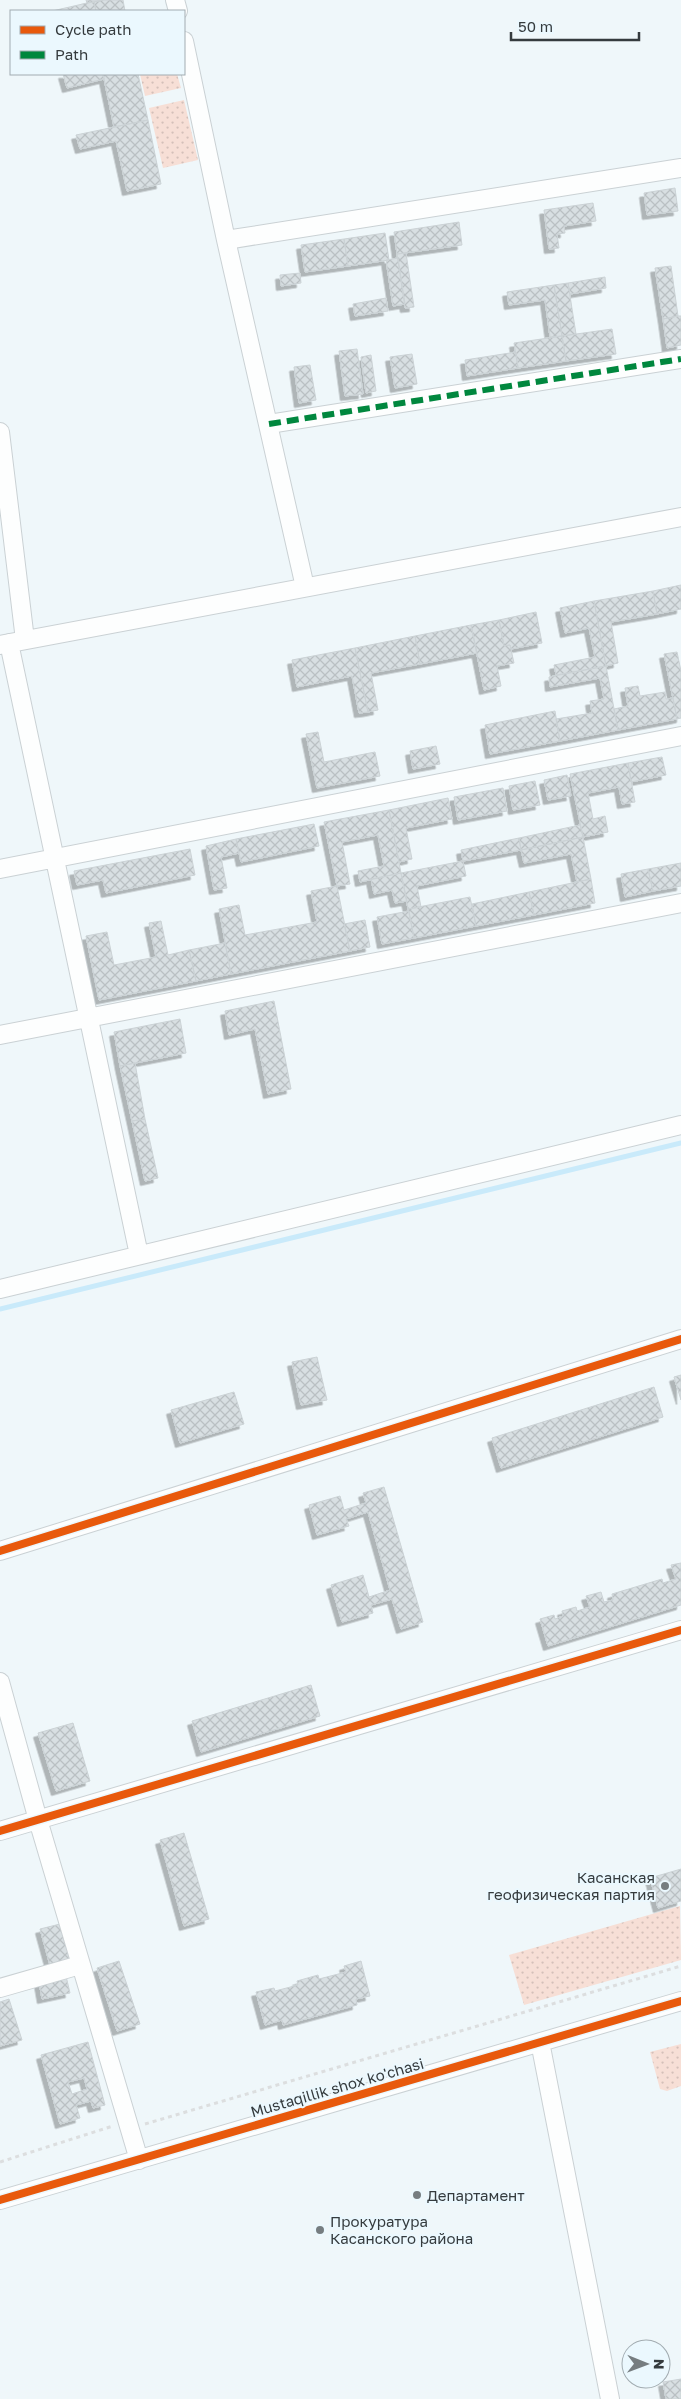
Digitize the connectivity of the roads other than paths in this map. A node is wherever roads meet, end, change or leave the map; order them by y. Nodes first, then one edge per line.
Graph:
1 (185, 46) edge
2 (681, 168) edge
3 (226, 240) junction
4 (681, 359) edge
5 (269, 424) junction
6 (0, 432) edge
7 (681, 517) edge
8 (305, 587) junction
9 (11, 643) edge
10 (681, 736) edge
11 (55, 858) junction
12 (0, 869) edge
13 (681, 903) edge
14 (89, 1018) junction
15 (0, 1036) edge
16 (681, 1125) edge
17 (139, 1256) junction
18 (0, 1289) edge
19 (681, 1339) edge
20 (0, 1551) edge
21 (681, 1630) edge
22 (0, 1682) edge
23 (38, 1820) junction
24 (0, 1831) edge
25 (80, 1965) junction
26 (0, 1988) edge
27 (681, 2001) edge
28 (540, 2042) junction
29 (139, 2160) junction
30 (0, 2200) edge
31 (610, 2399) edge

1 - 3 street
2 - 3 street
3 - 5 street
4 - 5 street
5 - 8 street
6 - 9 street
7 - 8 street
8 - 9 street
9 - 11 street
10 - 11 street
11 - 12 street
11 - 14 street
13 - 14 street
14 - 15 street
14 - 17 street
16 - 17 street
17 - 18 street
19 - 20 street
21 - 23 street
22 - 23 street
23 - 24 street
23 - 25 street
25 - 26 street
25 - 29 street
27 - 28 street, Mustaqillik shox ko'chasi
28 - 29 street, Mustaqillik shox ko'chasi
28 - 31 street
29 - 30 street, Mustaqillik shox ko'chasi

